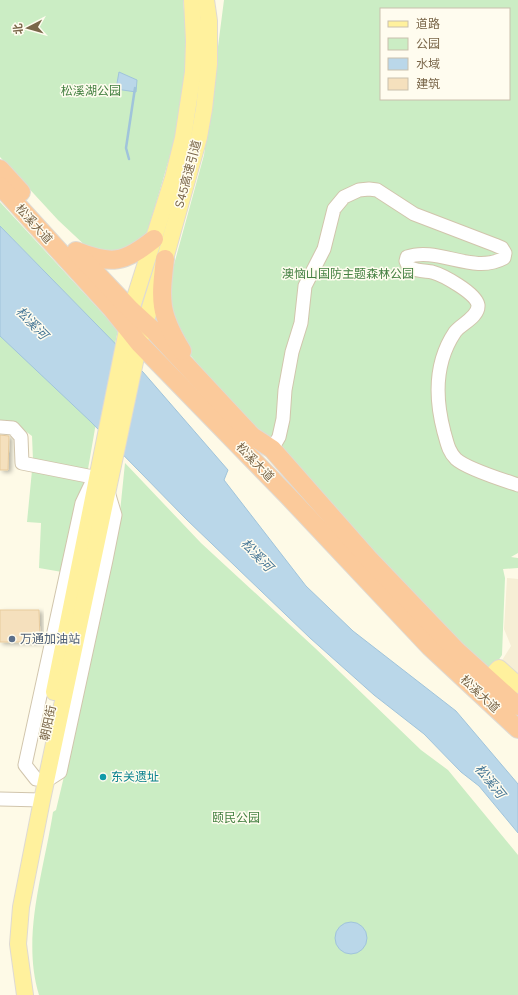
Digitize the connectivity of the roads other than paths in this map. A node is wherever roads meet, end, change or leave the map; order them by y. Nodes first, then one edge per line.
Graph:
1 (192, 0) edge
2 (206, 0) edge
3 (0, 169) edge
4 (0, 186) edge
5 (154, 239) junction
6 (73, 250) junction
7 (165, 259) junction
8 (131, 310) junction
9 (146, 323) junction
10 (132, 344) junction
11 (202, 382) junction
12 (0, 427) edge
13 (272, 448) junction
14 (109, 457) junction
15 (98, 474) junction
16 (518, 485) edge
17 (108, 492) junction
18 (79, 598) junction
19 (488, 679) junction
20 (518, 684) edge
21 (49, 687) junction
22 (518, 706) edge
23 (518, 729) edge
24 (41, 780) junction
25 (0, 799) edge
26 (37, 800) junction
27 (16, 995) edge
28 (25, 995) edge

1 - 5 main road, S45高速引道
2 - 7 main road, S45高速引道
3 - 6 highway, 松溪大道
4 - 10 highway, 松溪大道
5 - 6 highway
5 - 8 main road, S45高速引道
6 - 8 highway, 松溪大道
7 - 9 main road, S45高速引道
7 - 11 highway
8 - 9 highway, 松溪大道
8 - 10 main road, S45高速引道
9 - 10 main road, S45高速引道
9 - 11 highway, 松溪大道
10 - 14 main road
10 - 23 highway, 松溪大道
11 - 13 highway, 松溪大道
12 - 15 street
13 - 16 street
13 - 19 highway, 松溪大道
14 - 15 main road, 朝阳街
14 - 17 main road, 朝阳街
15 - 18 main road, 朝阳街
15 - 21 street
17 - 18 main road, 朝阳街
17 - 24 street
18 - 21 main road, 朝阳街
18 - 24 main road, 朝阳街
19 - 20 main road
19 - 22 highway, 松溪大道
21 - 24 main road, 朝阳街
24 - 26 main road, 朝阳街
25 - 26 street
26 - 27 main road, 朝阳街
26 - 28 main road, 朝阳街

